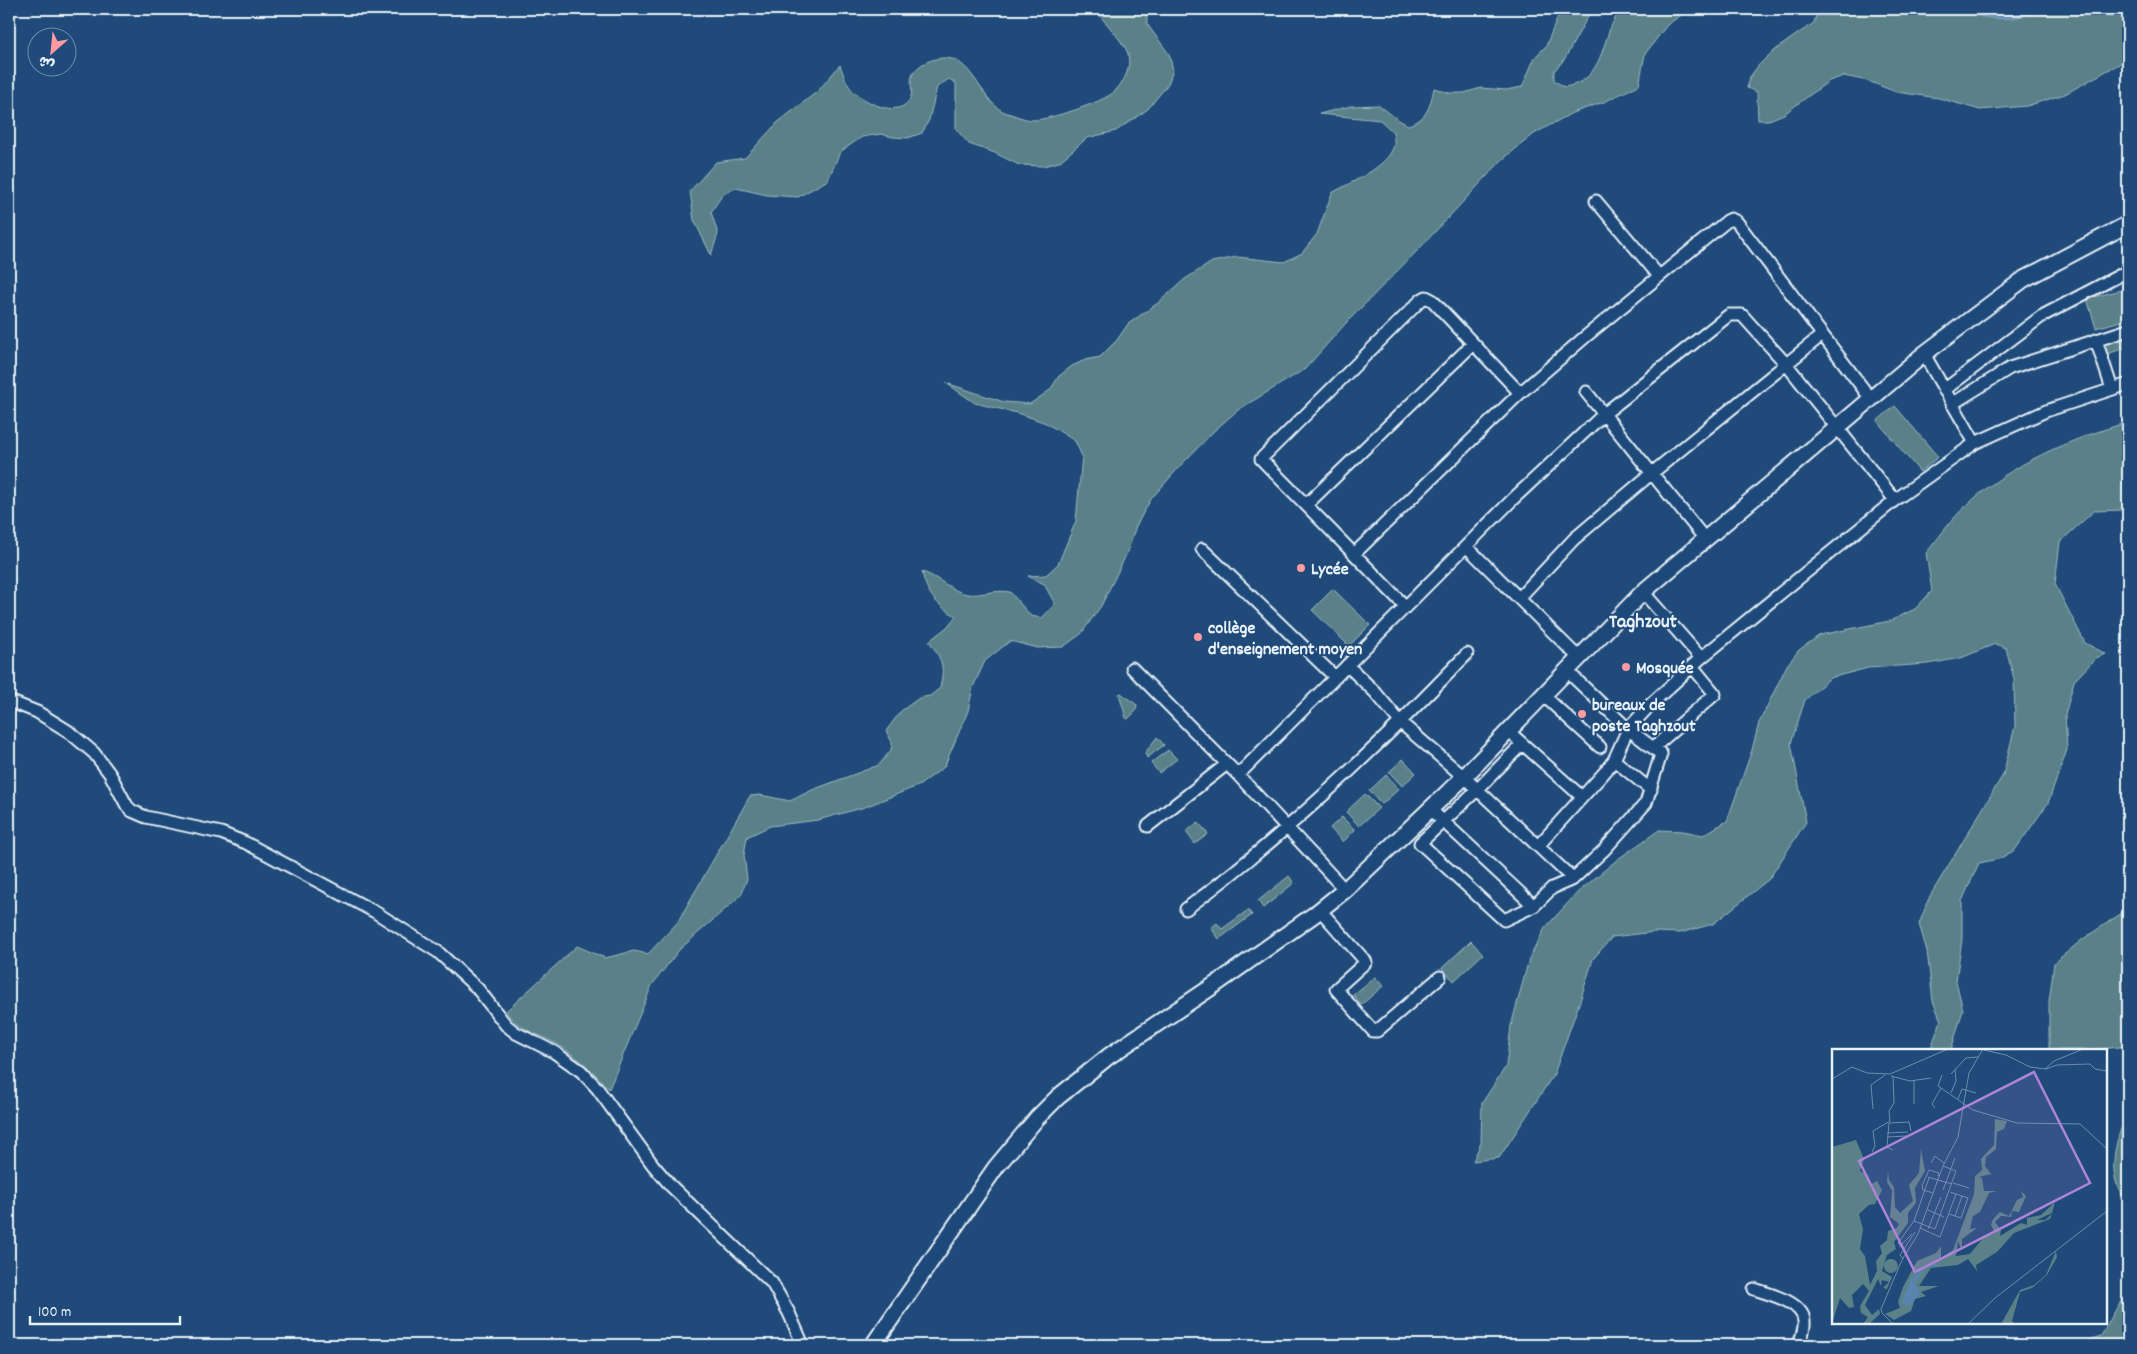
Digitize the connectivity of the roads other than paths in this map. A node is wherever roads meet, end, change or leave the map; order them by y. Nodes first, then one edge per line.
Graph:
1 (1596, 201) dead end
2 (2127, 227) edge
3 (2128, 271) edge
4 (1659, 276) junction
5 (2128, 330) edge
6 (1822, 335) junction
7 (2096, 340) junction
8 (1473, 344) junction
9 (1924, 354) junction
10 (1787, 365) junction
11 (2128, 384) edge
12 (2112, 389) junction
13 (1944, 390) junction
14 (1586, 392) dead end
15 (1520, 393) junction
16 (1871, 399) junction
17 (1952, 404) junction
18 (1604, 414) junction
19 (1837, 427) junction
20 (1975, 443) junction
21 (1652, 473) junction
22 (1895, 500) junction
23 (1306, 505) junction
24 (1705, 539) junction
25 (1466, 546) junction
26 (1202, 549) dead end
27 (1354, 554) junction
28 (1643, 592) junction
29 (1519, 598) junction
30 (1405, 606) junction
31 (1467, 654) dead end
32 (1578, 658) junction
33 (1697, 662) junction
34 (1347, 665) junction
35 (1132, 668) dead end
36 (1566, 670) junction
37 (1335, 677) junction
38 (1543, 695) junction
39 (9, 701) edge
40 (1401, 723) junction
41 (1628, 730) junction
42 (1508, 731) junction
43 (1522, 744) junction
44 (1600, 747) dead end
45 (1653, 748) junction
46 (1614, 760) junction
47 (1227, 764) junction
48 (1238, 775) junction
49 (1464, 777) junction
50 (1478, 790) junction
51 (1651, 790) junction
52 (1582, 797) junction
53 (1430, 810) junction
54 (1443, 822) junction
55 (1148, 826) dead end
56 (1288, 828) junction
57 (1538, 846) junction
58 (1573, 879) junction
59 (1345, 890) junction
60 (1534, 906) junction
61 (1186, 909) dead end
62 (1320, 910) junction
63 (1440, 977) dead end
64 (1754, 1289) dead end
65 (803, 1345) edge
66 (873, 1345) edge
67 (1799, 1345) edge

1 - 4 street
2 - 9 main road
3 - 13 street
4 - 6 street
4 - 15 street
5 - 7 street
6 - 10 street
6 - 16 street
7 - 12 street
7 - 17 street
8 - 15 street
8 - 23 street
8 - 23 street
9 - 13 street
9 - 16 main road
10 - 18 street
10 - 19 street
10 - 21 street
11 - 12 street
12 - 20 street
13 - 17 street
14 - 18 street
15 - 27 street
16 - 19 main road
17 - 20 street
18 - 21 street
18 - 25 street
19 - 22 street
19 - 24 main road
20 - 22 street
21 - 24 street
21 - 29 street
22 - 33 street
23 - 27 street
24 - 28 main road
25 - 29 street
25 - 30 street
26 - 37 street
27 - 30 street
28 - 32 main road
28 - 33 street
29 - 32 street
30 - 34 street
31 - 40 street
32 - 36 main road
33 - 41 street
33 - 45 street
34 - 37 street
34 - 40 street
35 - 47 street
36 - 38 main road
36 - 41 street
37 - 48 street
38 - 42 main road
38 - 44 street
39 - 65 street
40 - 49 street
40 - 56 street
41 - 45 street
41 - 46 street
42 - 43 street
42 - 49 main road
43 - 50 street
43 - 52 street
45 - 51 street
46 - 51 street
46 - 52 street
47 - 48 street
47 - 55 street
48 - 56 street
49 - 50 street
49 - 53 main road
50 - 54 street
50 - 57 street
51 - 58 street
52 - 57 street
53 - 54 street
53 - 59 main road
54 - 60 street
54 - 60 street
56 - 59 street
56 - 61 street
57 - 58 street
58 - 60 street
59 - 62 main road
62 - 63 street
62 - 66 main road
64 - 67 street

